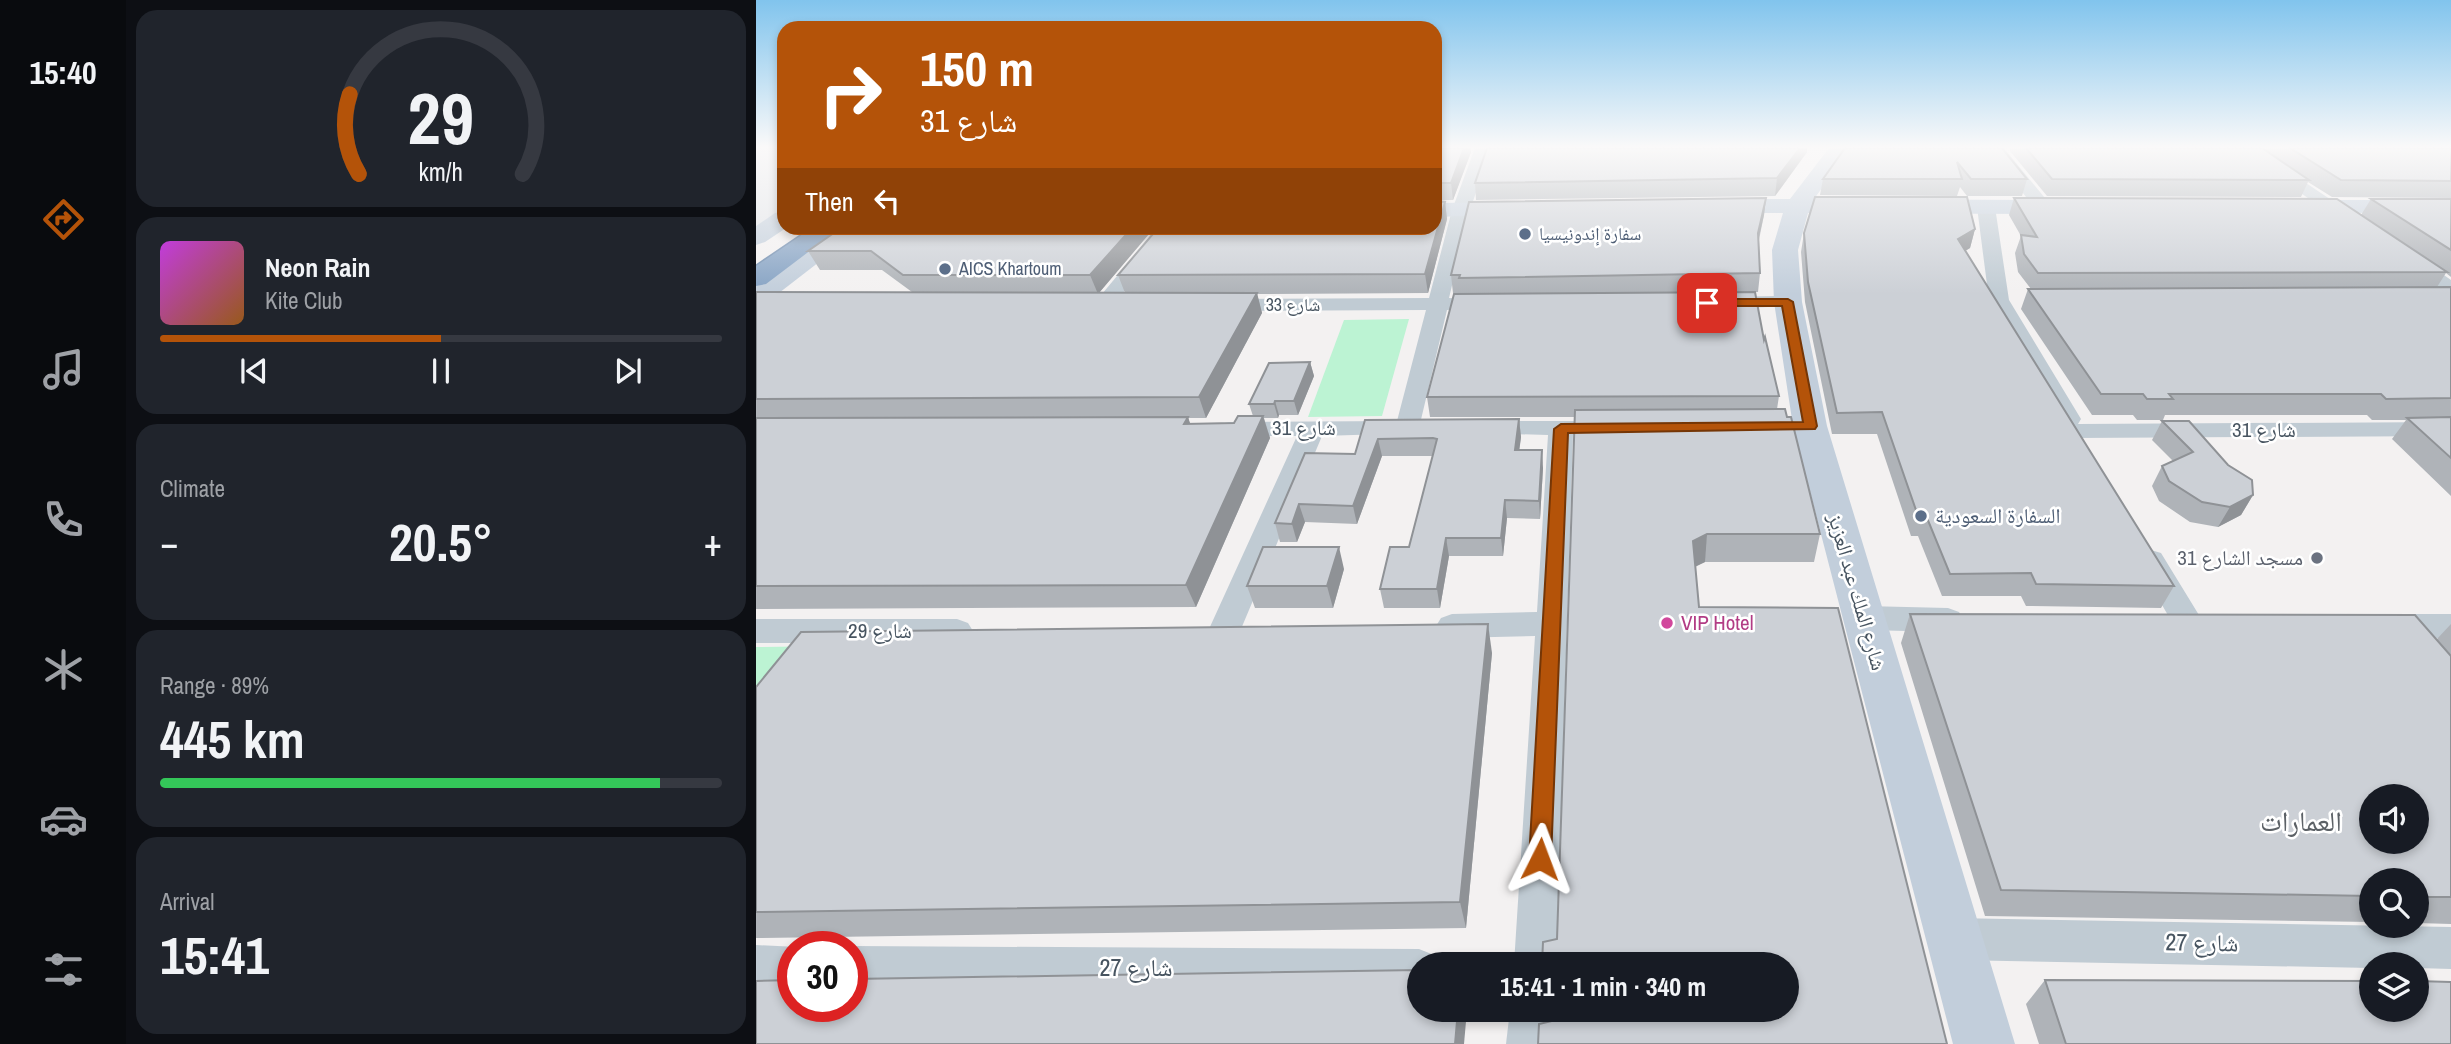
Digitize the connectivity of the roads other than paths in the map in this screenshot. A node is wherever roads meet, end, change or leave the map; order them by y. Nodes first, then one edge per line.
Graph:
1 (1466, 197) edge
2 (1804, 197) edge
3 (2035, 197) edge
4 (2317, 197) edge
5 (1798, 205) junction
6 (1690, 207) edge
7 (1986, 207) junction
8 (2043, 207) junction
9 (2084, 207) edge
10 (2278, 207) edge
11 (2333, 207) junction
12 (2451, 207) edge
13 (1542, 209) edge
14 (1442, 210) edge
15 (1461, 210) junction
16 (777, 222) edge
17 (2365, 230) edge
18 (784, 235) edge
19 (818, 235) edge
20 (842, 235) edge
21 (1160, 235) edge
22 (756, 236) edge
23 (2398, 252) edge
24 (756, 254) edge
25 (756, 278) edge
26 (2451, 289) edge
27 (756, 299) edge
28 (2424, 299) edge
29 (2451, 299) edge
30 (1999, 300) junction
31 (2027, 300) edge
32 (782, 302) edge
33 (1788, 302) junction
34 (1704, 303) edge
35 (1077, 304) edge
36 (1104, 304) junction
37 (1130, 304) edge
38 (1209, 304) edge
39 (1508, 304) edge
40 (1438, 305) junction
41 (1313, 428) junction
42 (1407, 428) junction
43 (1435, 428) edge
44 (1463, 428) edge
45 (1630, 428) edge
46 (1202, 429) edge
47 (1561, 429) junction
48 (2451, 429) edge
49 (2076, 431) junction
50 (2090, 454) edge
51 (2137, 535) edge
52 (1864, 618) junction
53 (1973, 621) edge
54 (1551, 624) junction
55 (1429, 626) edge
56 (2150, 626) edge
57 (2356, 626) edge
58 (2397, 626) junction
59 (2451, 626) edge
60 (1225, 629) edge
61 (756, 631) edge
62 (981, 631) edge
63 (2424, 657) edge
64 (1953, 939) junction
65 (2451, 948) edge
66 (1536, 952) edge
67 (756, 966) edge
68 (777, 966) edge
69 (868, 967) edge
70 (1407, 970) edge
71 (1531, 1022) edge
72 (1529, 1044) edge
73 (1984, 1044) edge

1 - 15 street
2 - 5 street, شارع الملك عبد العزيز
3 - 8 street
4 - 11 street
5 - 6 street
5 - 7 street
5 - 33 street, شارع الملك عبد العزيز
7 - 8 street
7 - 30 street
8 - 9 street
10 - 11 street
11 - 12 street
11 - 17 street
13 - 15 street
14 - 15 street
15 - 40 street
16 - 22 street
18 - 24 highway
19 - 25 highway
20 - 27 street
21 - 36 street
23 - 26 street
27 - 32 street
28 - 29 street
30 - 31 street
30 - 49 street
33 - 34 street
33 - 52 street, شارع الملك عبد العزيز
35 - 36 street
36 - 37 street
38 - 40 street, شارع 33
39 - 40 street, شارع 33
40 - 42 street
41 - 42 street, شارع 31
41 - 46 street, شارع 31
41 - 60 street
42 - 43 street, شارع 31
44 - 47 street
45 - 47 street
47 - 54 street
48 - 49 street, شارع 31
49 - 50 street
51 - 56 street
52 - 53 street
52 - 64 street, شارع الملك عبد العزيز
54 - 55 street
54 - 66 street
57 - 58 street
58 - 59 street
58 - 63 street
61 - 62 street, شارع 29
64 - 65 street, شارع 27
64 - 73 street, شارع الملك عبد العزيز
67 - 68 street
69 - 70 street, شارع 27
71 - 72 street

